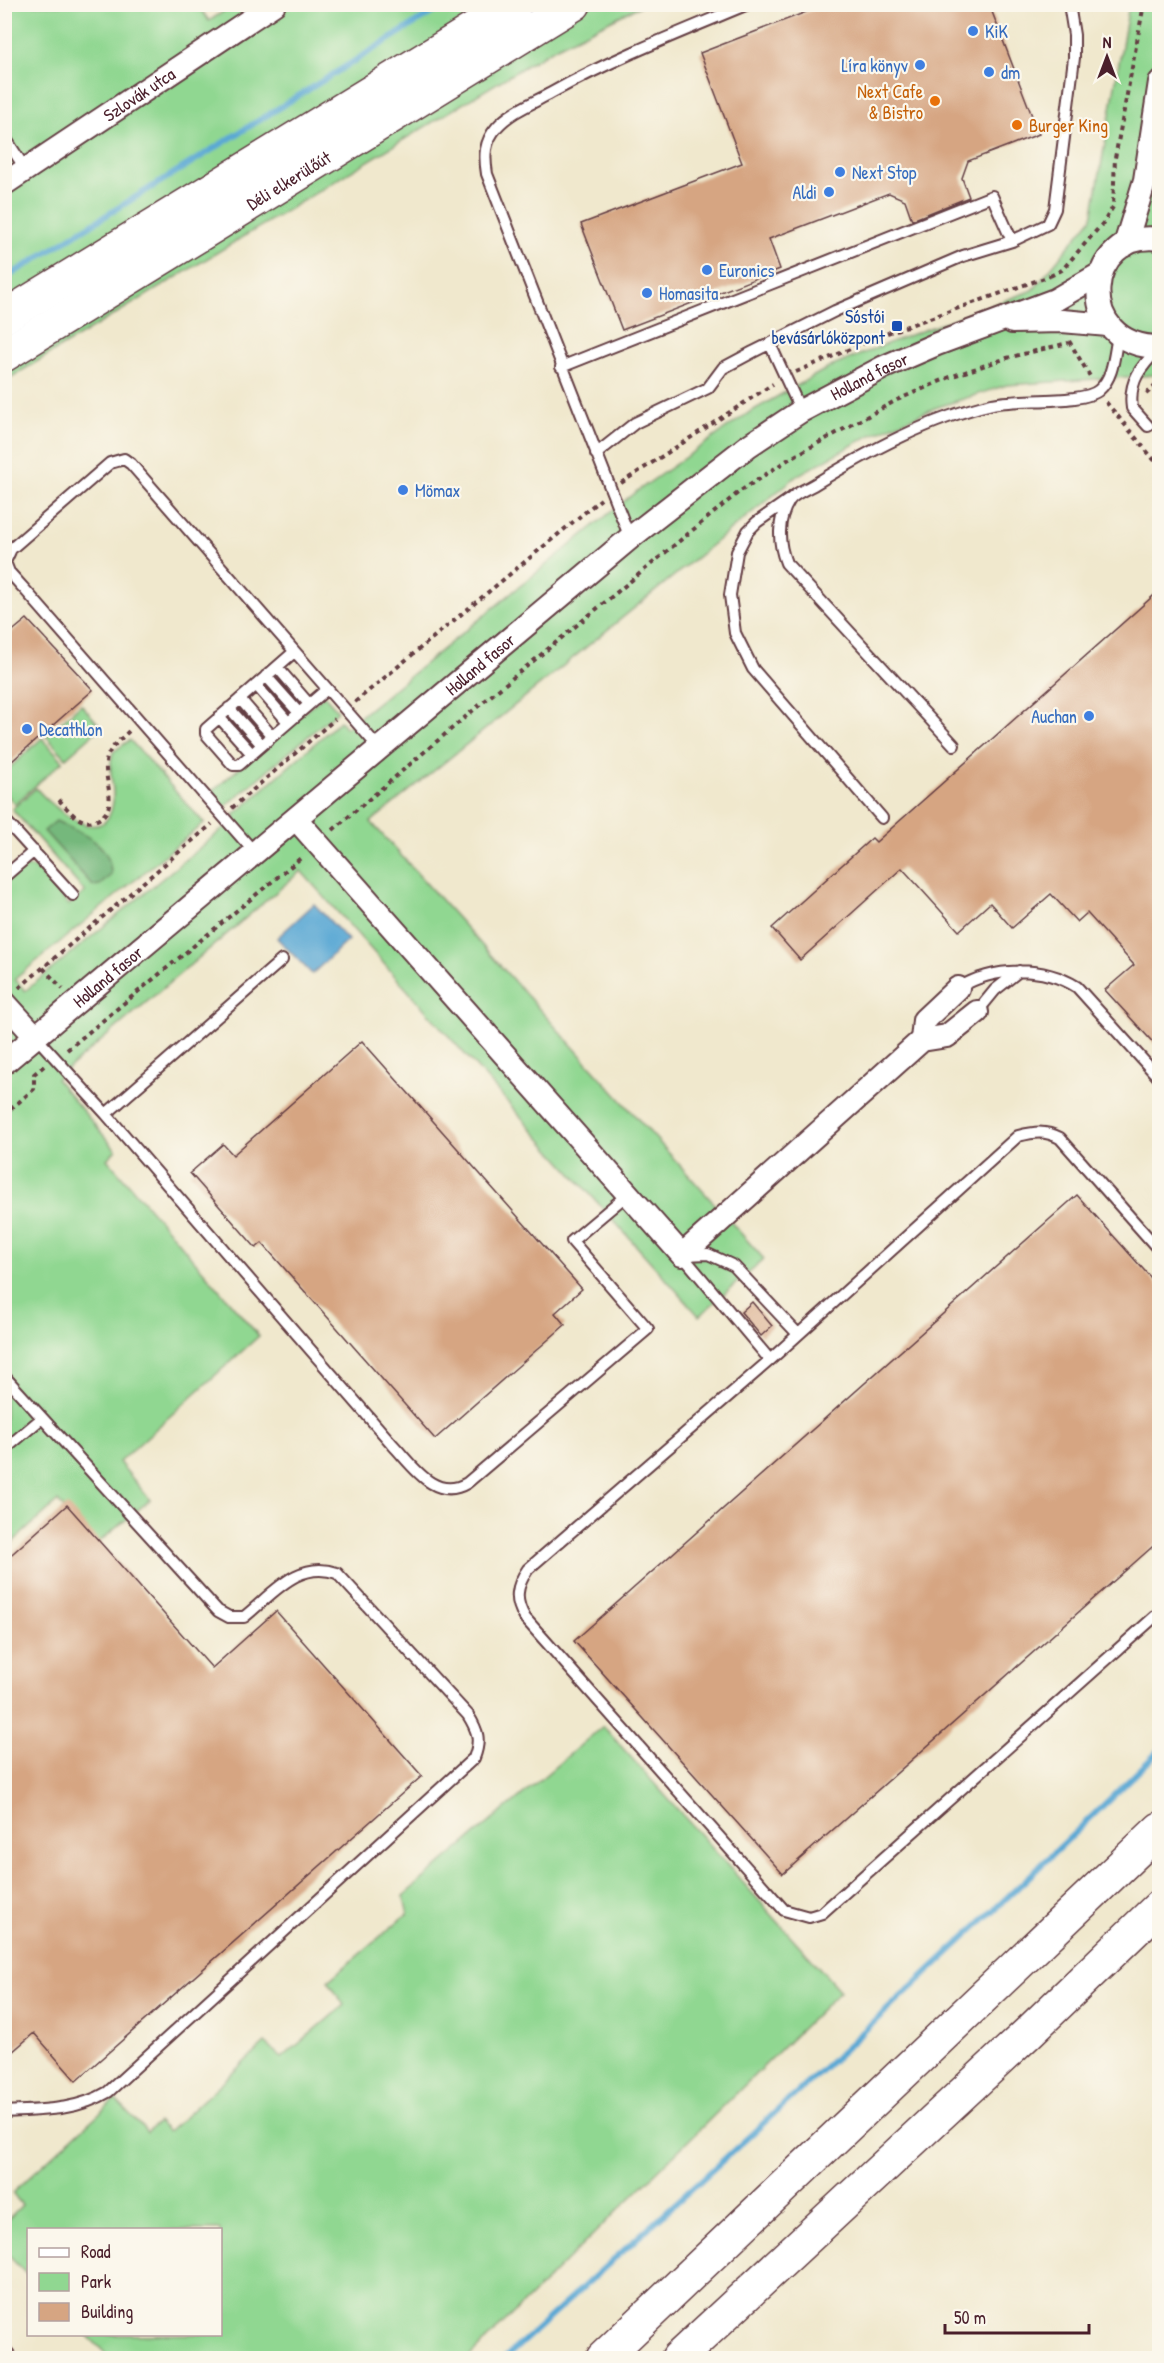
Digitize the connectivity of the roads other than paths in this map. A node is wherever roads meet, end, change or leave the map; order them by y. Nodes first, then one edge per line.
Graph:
1 (274, 4) edge
2 (515, 4) edge
3 (574, 4) edge
4 (748, 4) edge
5 (1069, 4) edge
6 (1160, 82) edge
7 (4, 136) edge
8 (26, 170) junction
9 (4, 184) edge
10 (1160, 239) edge
11 (1012, 241) junction
12 (1125, 245) junction
13 (1101, 274) junction
14 (1059, 310) junction
15 (4, 317) edge
16 (1113, 331) junction
17 (770, 344) junction
18 (1160, 347) edge
19 (4, 355) edge
20 (561, 367) junction
21 (801, 411) junction
22 (1148, 426) dead end
23 (596, 454) junction
24 (790, 499) junction
25 (630, 538) junction
26 (294, 652) junction
27 (276, 667) junction
28 (266, 676) junction
29 (256, 685) junction
30 (327, 689) junction
31 (240, 699) junction
32 (309, 704) junction
33 (229, 708) junction
34 (299, 713) junction
35 (219, 717) junction
36 (288, 723) junction
37 (272, 736) junction
38 (262, 746) junction
39 (954, 746) dead end
40 (379, 748) junction
41 (252, 754) junction
42 (882, 818) dead end
43 (4, 819) edge
44 (296, 819) junction
45 (34, 851) junction
46 (255, 853) junction
47 (4, 877) edge
48 (74, 895) dead end
49 (282, 960) dead end
50 (1019, 971) junction
51 (958, 988) joint
52 (8, 998) edge
53 (977, 1012) joint
54 (35, 1036) junction
55 (922, 1040) junction
56 (4, 1063) edge
57 (1160, 1079) edge
58 (106, 1114) junction
59 (628, 1194) junction
60 (1160, 1251) edge
61 (682, 1255) junction
62 (797, 1333) junction
63 (770, 1360) junction
64 (4, 1376) edge
65 (42, 1418) junction
66 (4, 1450) edge
67 (1160, 1612) edge
68 (1160, 1829) edge
69 (1160, 1906) edge
70 (4, 2112) edge
71 (4, 2348) edge
72 (12, 2358) edge
73 (603, 2358) edge
74 (678, 2358) edge

1 - 8 street, Szlovák utca
2 - 15 main road, Déli elkerülőút
3 - 19 main road, Déli elkerülőút
4 - 20 lane
5 - 11 lane
6 - 12 street
7 - 8 lane
8 - 9 street, Szlovák utca
10 - 12 street
11 - 17 lane
11 - 20 lane
12 - 13 street
13 - 14 street, Holland fasor
13 - 16 street
14 - 16 street, Holland fasor
14 - 21 street, Holland fasor
16 - 18 street, Holland fasor
16 - 24 lane
17 - 21 lane
17 - 23 lane
18 - 22 lane
20 - 23 lane
21 - 25 street, Holland fasor
23 - 25 lane
24 - 39 lane
24 - 42 lane
25 - 40 street, Holland fasor
26 - 27 lane
26 - 30 lane
26 - 46 lane
27 - 28 lane
27 - 32 lane
28 - 29 lane
28 - 34 lane
29 - 31 lane
29 - 36 lane
30 - 32 lane
30 - 40 lane
31 - 33 lane
31 - 37 lane
32 - 34 lane
33 - 35 lane
33 - 38 lane
34 - 36 lane
35 - 41 lane
35 - 41 lane
36 - 37 lane
37 - 38 lane
38 - 41 lane
40 - 44 street, Holland fasor
43 - 45 lane
44 - 46 street, Holland fasor
44 - 59 street
45 - 47 lane
45 - 48 lane
46 - 54 street, Holland fasor
49 - 58 lane
50 - 51 lane
50 - 53 lane
50 - 57 lane
51 - 55 street
52 - 54 street
53 - 55 street
54 - 56 street, Holland fasor
54 - 58 lane
55 - 61 street
58 - 59 lane
59 - 61 street
60 - 62 lane
61 - 62 lane
61 - 63 lane
62 - 63 lane
63 - 67 lane
64 - 65 lane
65 - 66 lane
65 - 70 lane
68 - 73 main road
69 - 74 main road
71 - 72 lane

